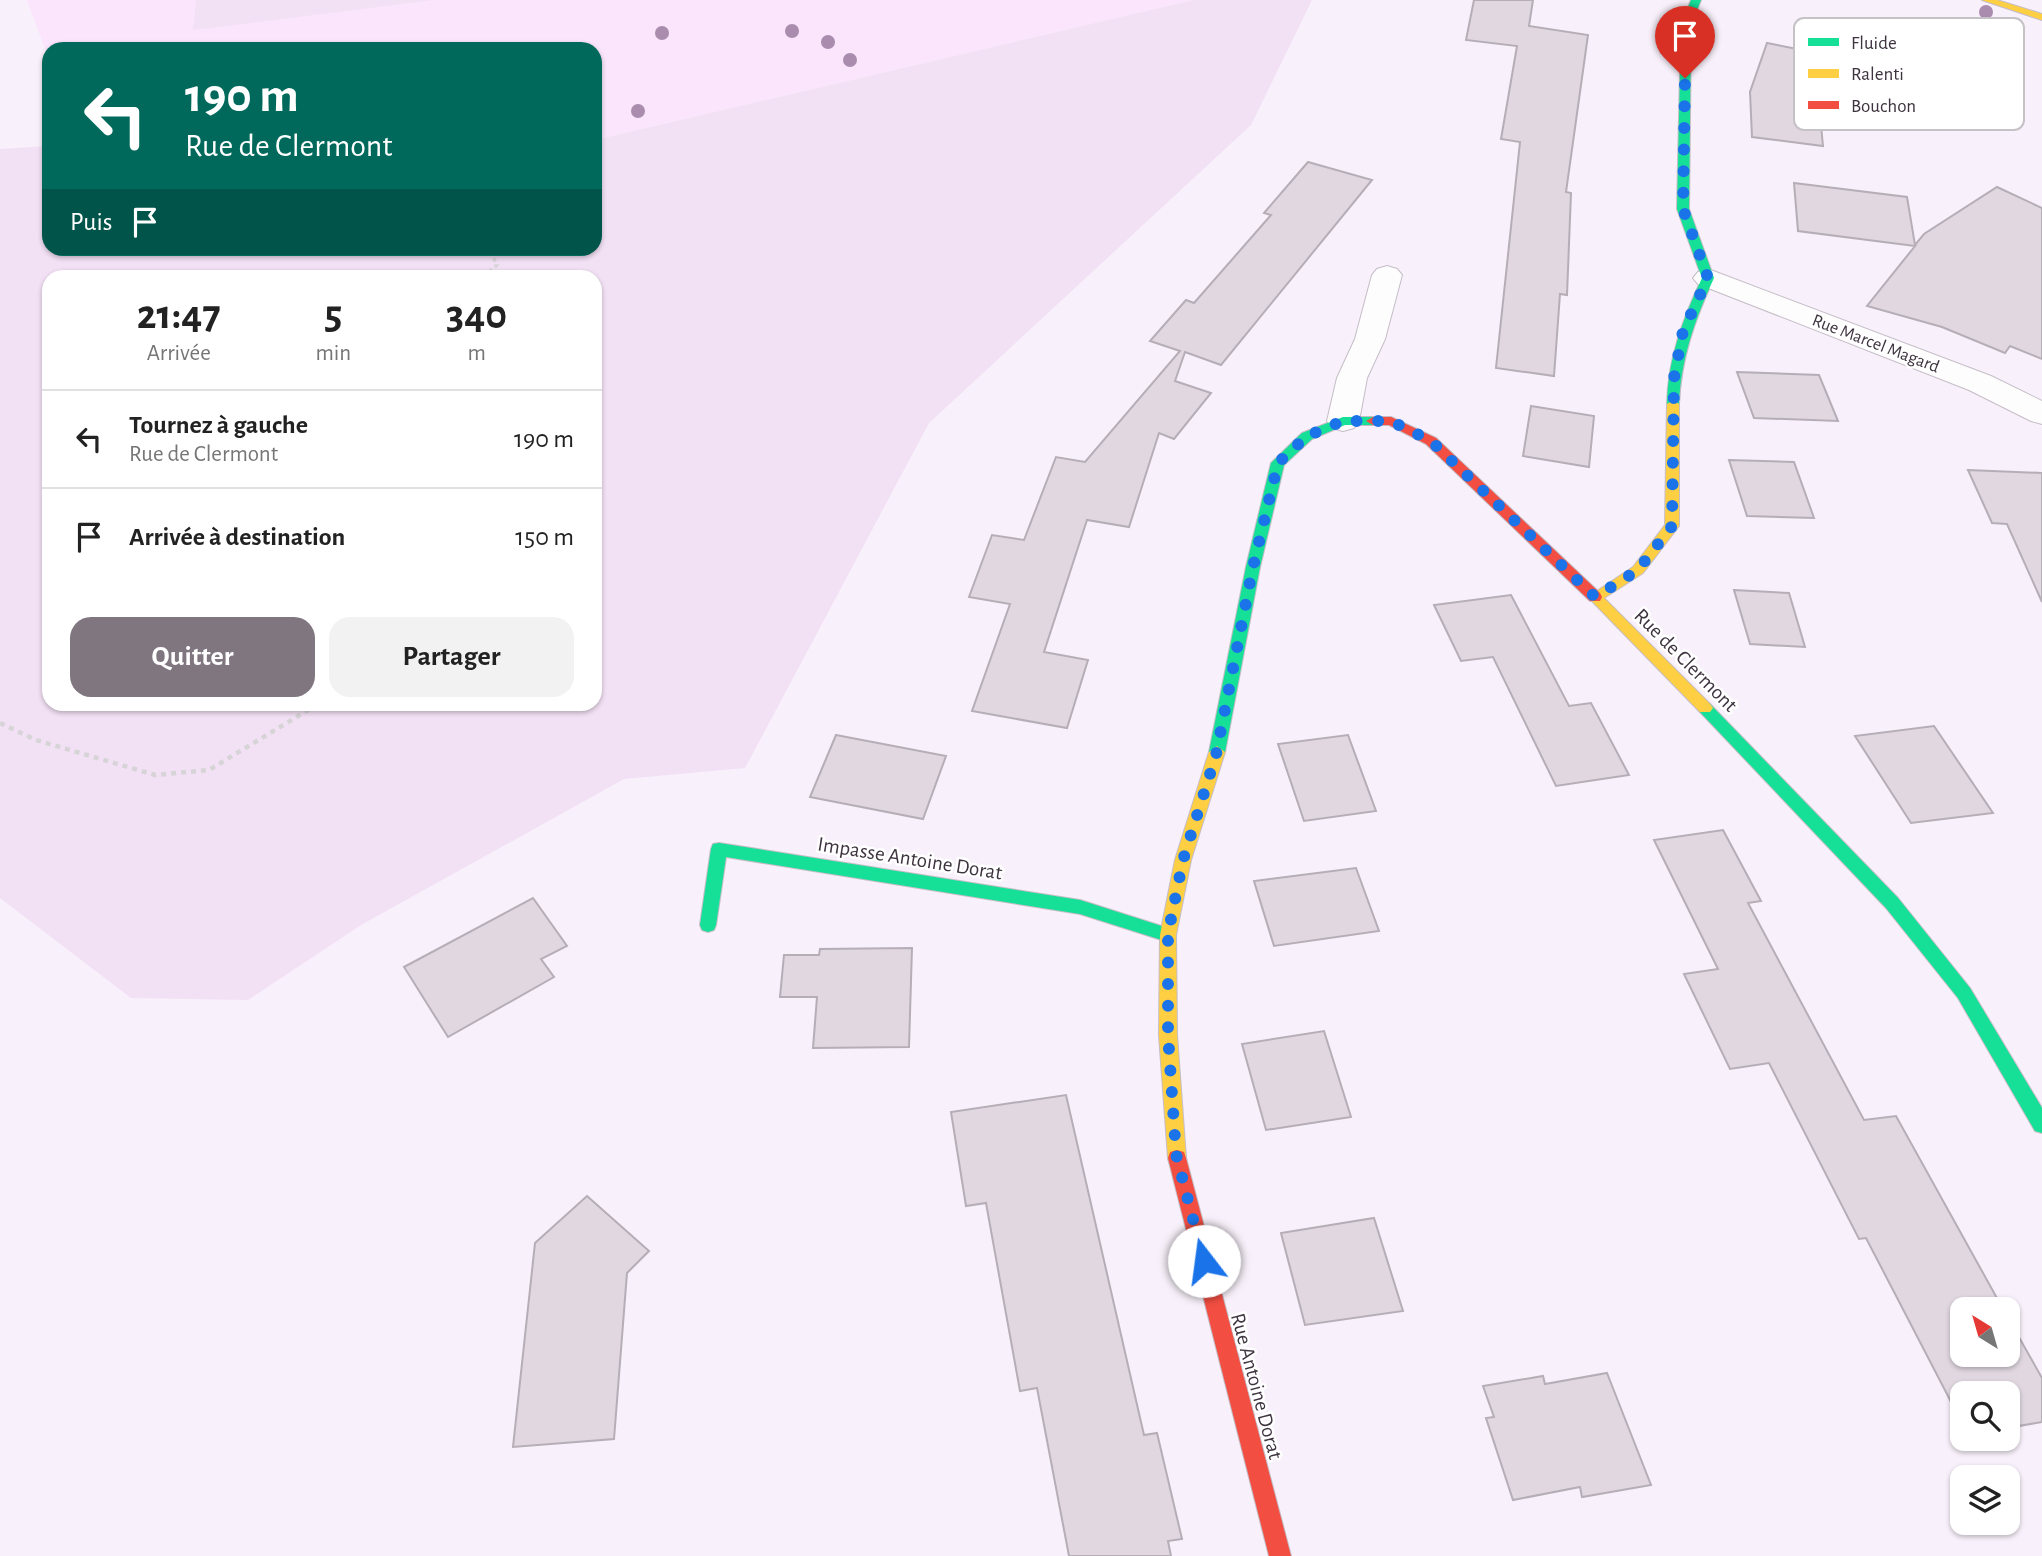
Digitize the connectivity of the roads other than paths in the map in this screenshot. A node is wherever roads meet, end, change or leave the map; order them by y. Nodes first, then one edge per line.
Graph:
1 (1696, 0) edge
2 (1987, 0) edge
3 (2042, 17) edge
4 (1387, 275) dead end
5 (1708, 278) junction
6 (2042, 414) edge
7 (1343, 421) junction
8 (1595, 597) junction
9 (708, 925) dead end
10 (1168, 934) junction
11 (2042, 1125) edge
12 (1280, 1556) edge

1 - 5 street
2 - 3 street
4 - 7 street
5 - 6 street, Rue Marcel Magard
5 - 8 street
7 - 8 street, Rue Antoine Dorat
7 - 10 street, Rue Antoine Dorat
8 - 11 street, Rue de Clermont
9 - 10 street, Impasse Antoine Dorat
10 - 12 street, Rue Antoine Dorat

